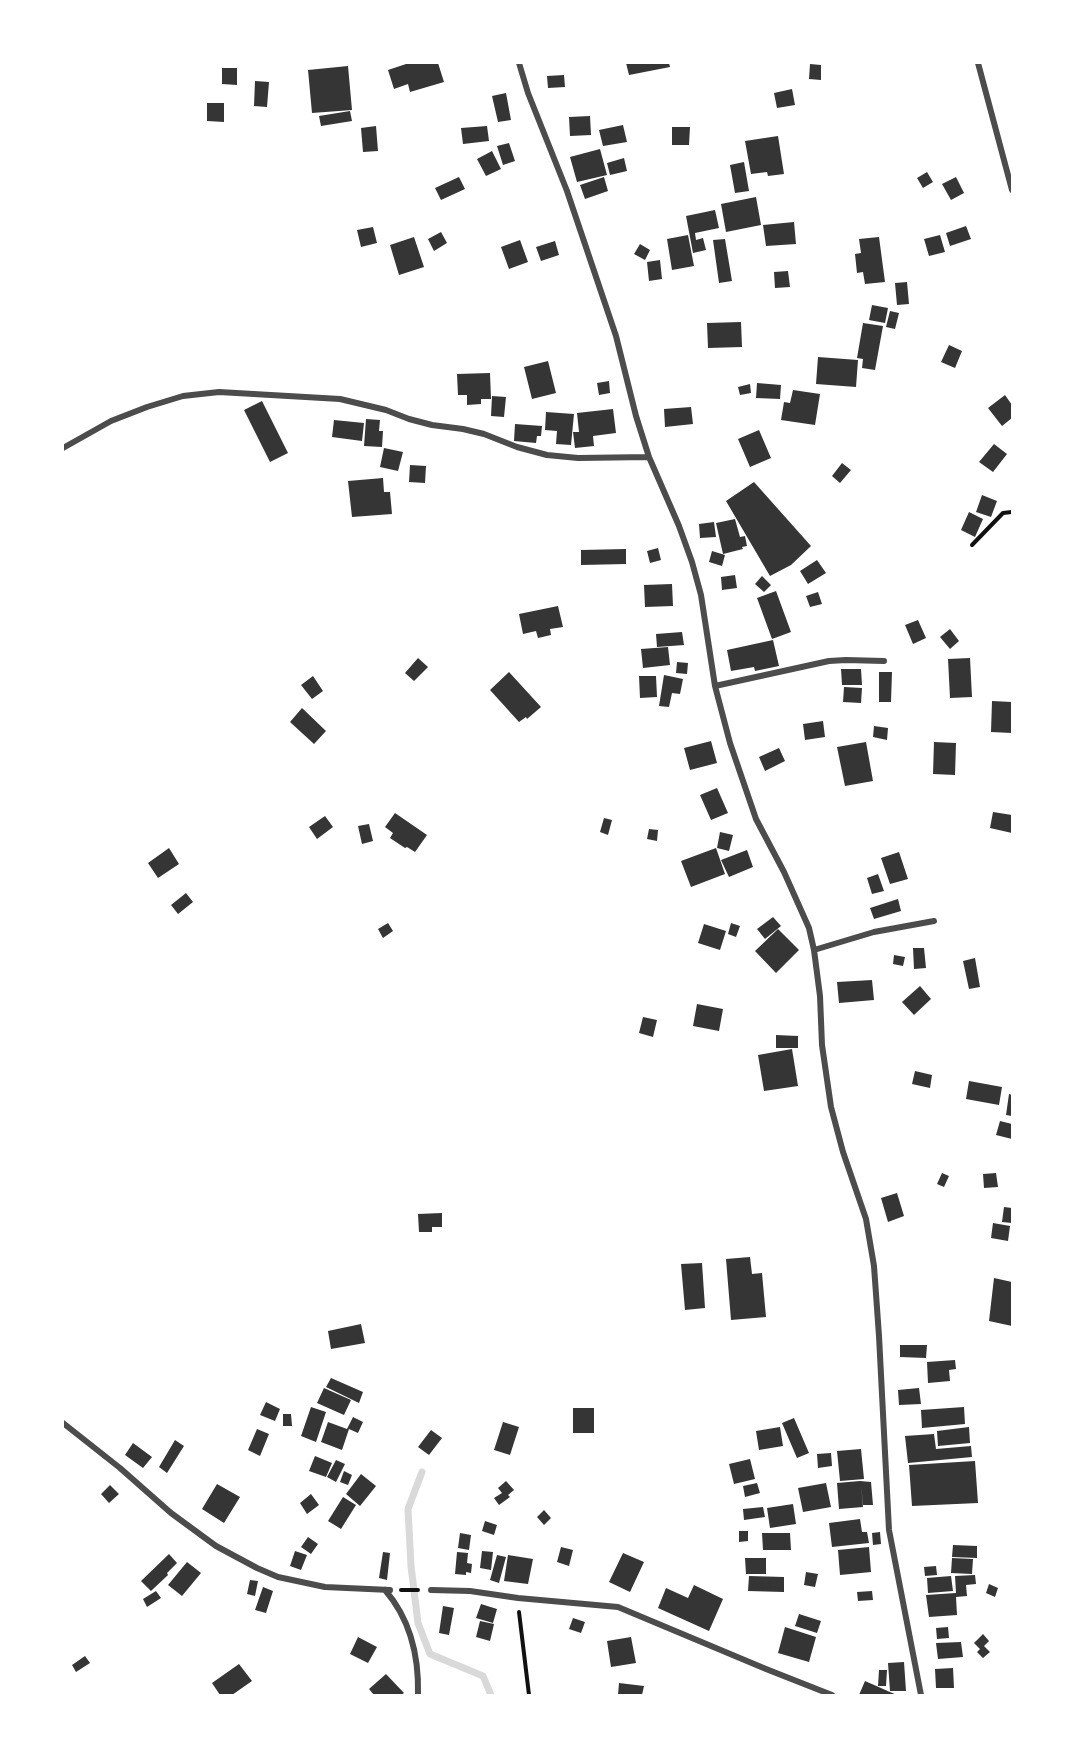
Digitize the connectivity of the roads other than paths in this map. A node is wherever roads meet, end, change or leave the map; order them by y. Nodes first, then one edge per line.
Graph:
1 (519, 63) edge
2 (978, 63) edge
3 (1012, 190) edge
4 (63, 448) edge
5 (649, 457) junction
6 (884, 661) dead end
7 (715, 686) junction
8 (934, 921) dead end
9 (814, 950) junction
10 (63, 1423) edge
11 (430, 1590) road end
12 (418, 1695) edge
13 (832, 1695) edge
14 (921, 1695) edge

1 - 5 street
2 - 3 street
4 - 5 street
5 - 7 street
6 - 7 street
7 - 9 street
8 - 9 street
9 - 14 street
10 - 12 street
11 - 13 street

